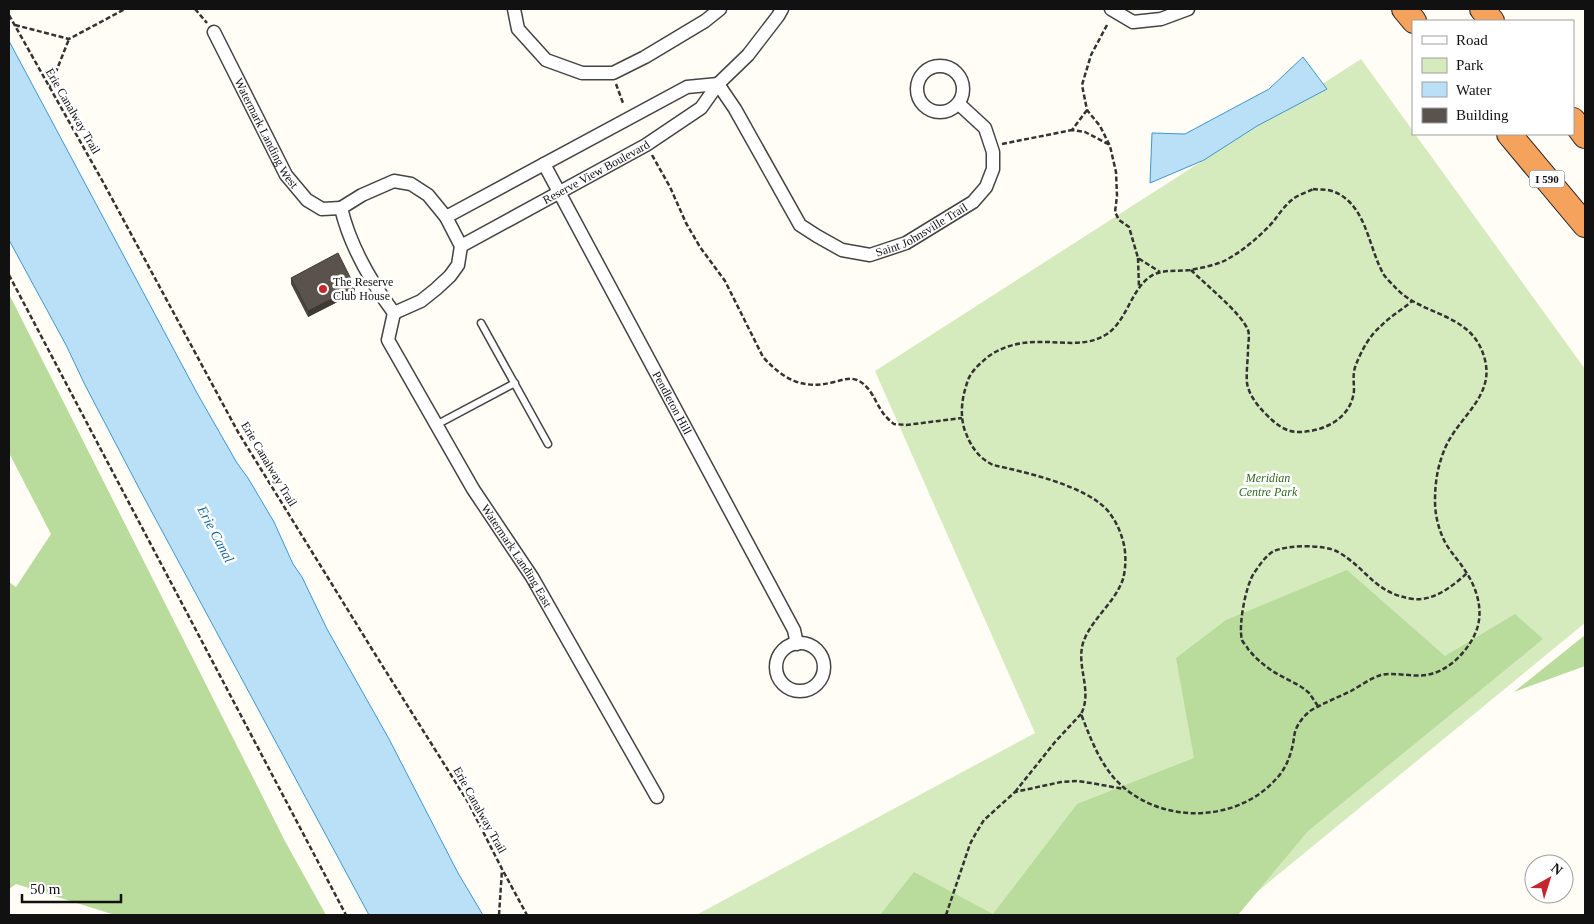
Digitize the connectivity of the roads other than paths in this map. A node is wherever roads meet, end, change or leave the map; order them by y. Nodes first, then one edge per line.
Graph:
1 (514, 9) edge
2 (720, 9) edge
3 (782, 9) edge
4 (1111, 9) edge
5 (1188, 9) edge
6 (1404, 9) edge
7 (1482, 9) edge
8 (1413, 20) edge
9 (1491, 20) edge
10 (214, 32) road end
11 (718, 84) junction
12 (958, 104) dead end
13 (1574, 121) edge
14 (1510, 135) edge
15 (1585, 136) edge
16 (544, 164) junction
17 (559, 193) junction
18 (341, 208) junction
19 (446, 217) junction
20 (1585, 225) edge
21 (461, 246) junction
22 (394, 313) junction
23 (481, 323) dead end
24 (514, 383) junction
25 (436, 425) junction
26 (548, 444) dead end
27 (797, 644) dead end
28 (657, 797) dead end

1 - 2 street
3 - 11 street, Reserve View Boulevard
4 - 5 street
6 - 8 highway
7 - 9 highway
10 - 18 street, Watermark Landing West
11 - 12 street, Saint Johnsville Trail
11 - 16 street
11 - 17 street, Reserve View Boulevard
13 - 15 highway
14 - 20 highway, I 590
16 - 17 street, Pendleton Hill
16 - 19 street
17 - 21 street, Reserve View Boulevard
17 - 27 street, Pendleton Hill
18 - 19 street
18 - 22 street
19 - 21 street
21 - 22 street
22 - 25 street, Watermark Landing East
23 - 24 lane
24 - 25 lane
24 - 26 lane
25 - 28 street, Watermark Landing East

